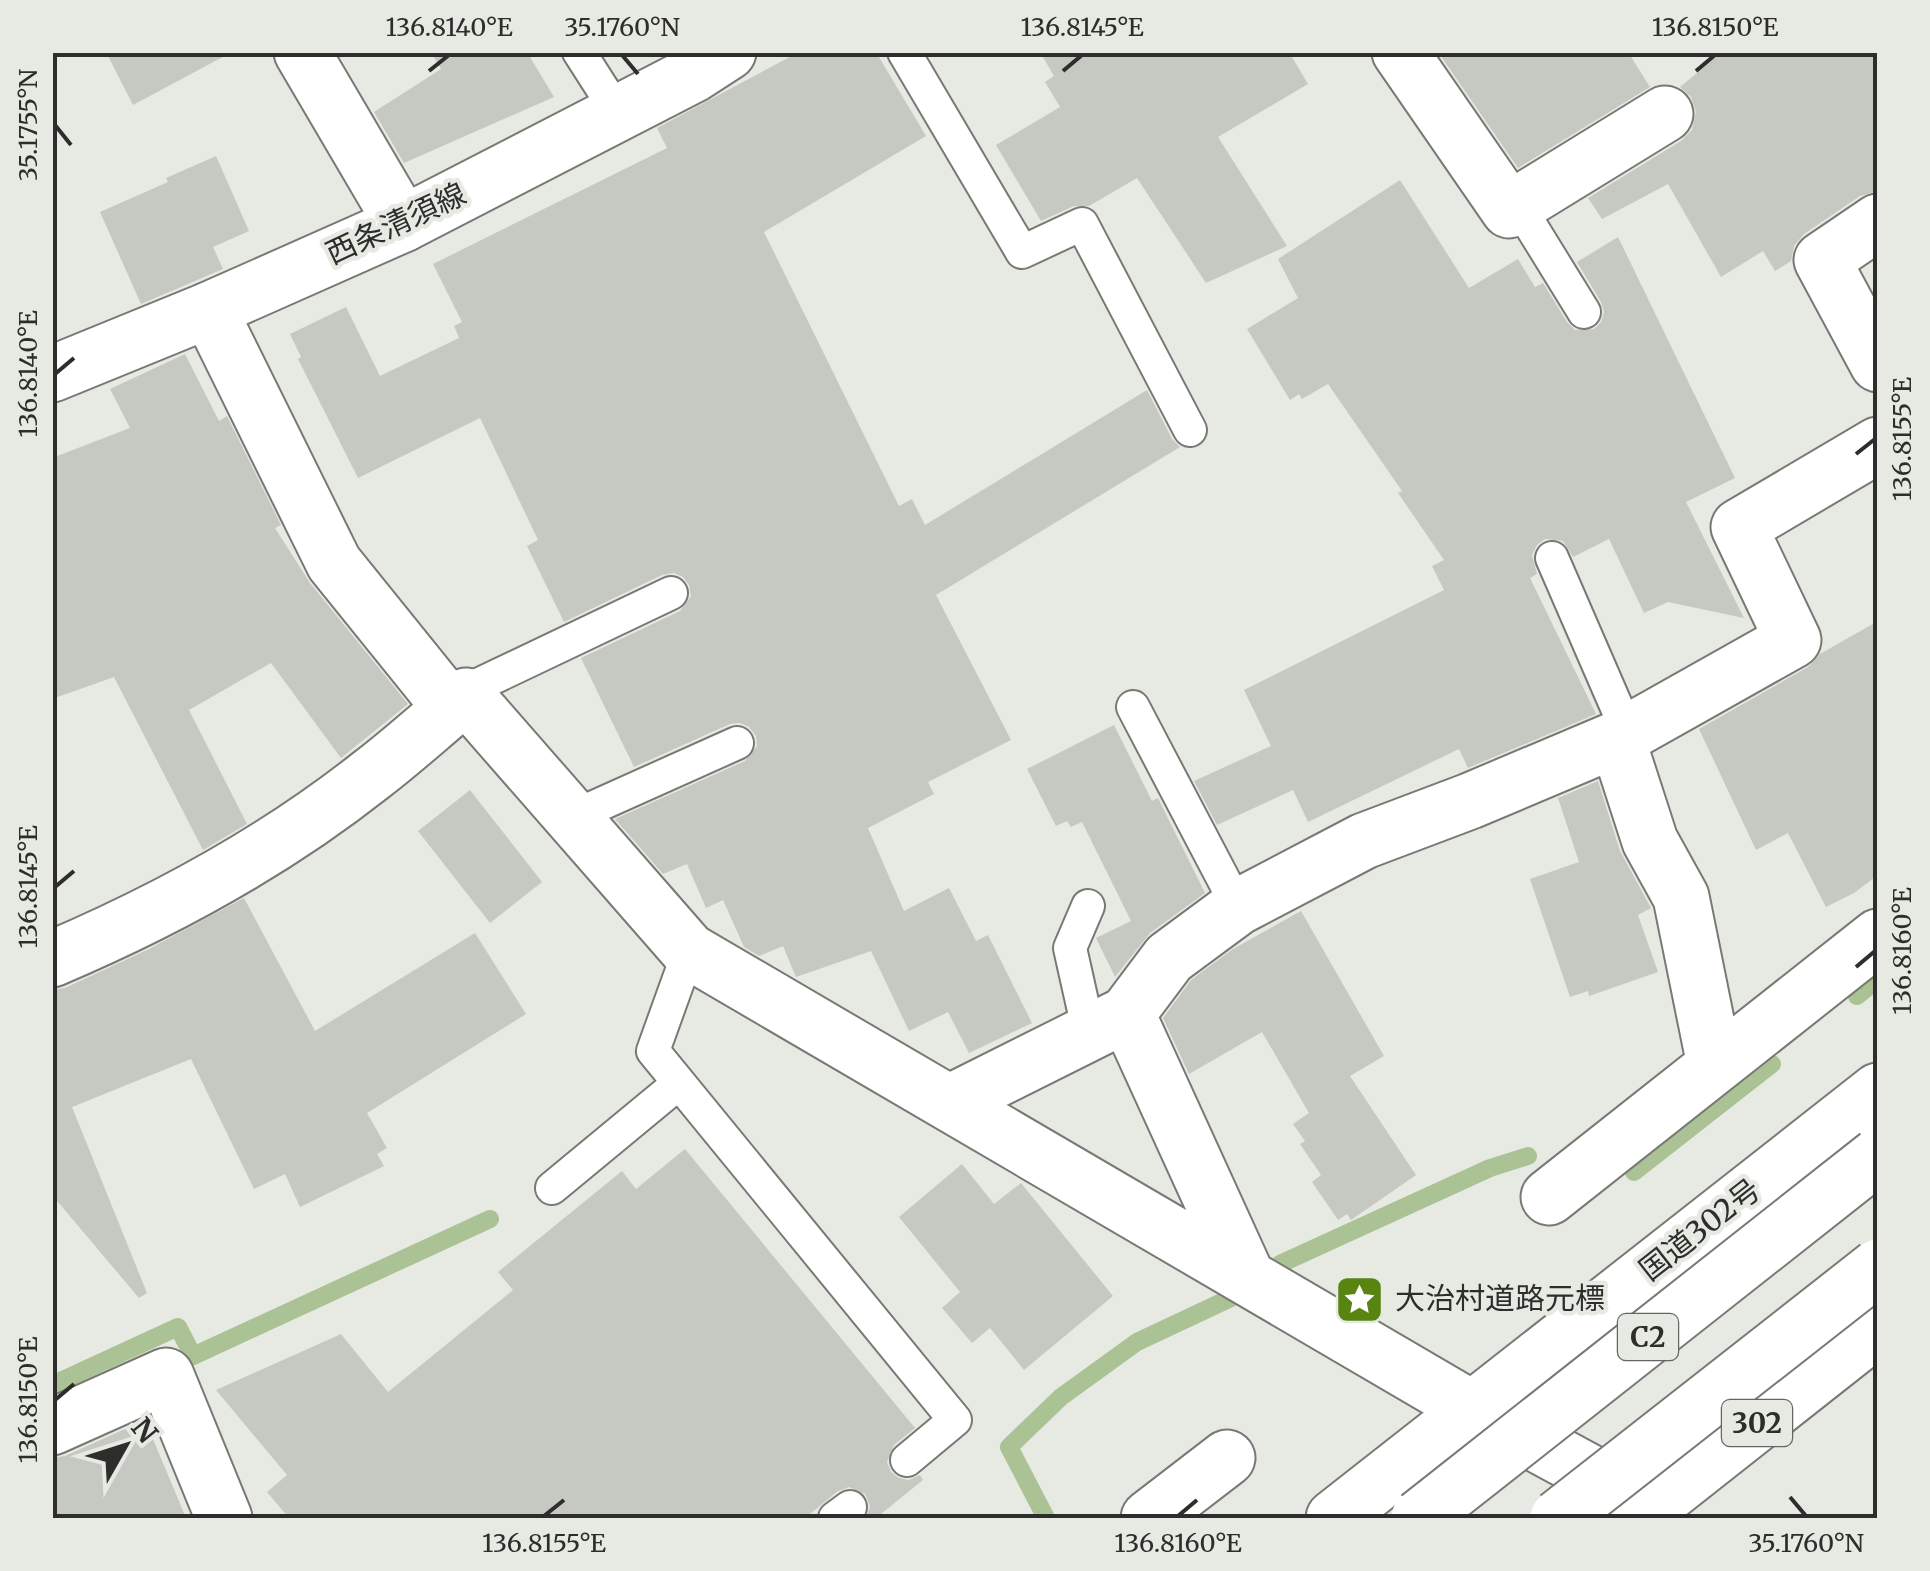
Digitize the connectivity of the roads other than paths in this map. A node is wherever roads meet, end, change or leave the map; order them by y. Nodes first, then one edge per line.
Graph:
1 (302, 52) edge
2 (578, 52) edge
3 (728, 52) edge
4 (904, 52) edge
5 (1400, 52) edge
6 (618, 113) junction
7 (1665, 114) dead end
8 (1518, 204) junction
9 (1878, 222) edge
10 (403, 224) junction
11 (209, 310) junction
12 (1584, 312) dead end
13 (1878, 364) edge
14 (52, 374) edge
15 (1190, 430) dead end
16 (1878, 445) edge
17 (1552, 558) dead end
18 (671, 593) dead end
19 (458, 702) junction
20 (1133, 707) dead end
21 (1623, 736) junction
22 (737, 742) dead end
23 (572, 817) junction
24 (1088, 906) dead end
25 (1238, 908) junction
26 (1878, 937) edge
27 (689, 950) junction
28 (52, 959) edge
29 (1108, 1023) junction
30 (1715, 1065) junction
31 (679, 1083) junction
32 (1878, 1090) edge
33 (949, 1103) junction
34 (1878, 1156) edge
35 (552, 1188) dead end
36 (1549, 1197) dead end
37 (1878, 1267) edge
38 (1247, 1277) junction
39 (1878, 1328) edge
40 (1472, 1409) junction
41 (52, 1427) edge
42 (1226, 1458) dead end
43 (907, 1460) dead end
44 (1655, 1514) edge
45 (224, 1518) edge
46 (1150, 1518) edge
47 (1334, 1518) edge
48 (1419, 1518) edge
49 (1558, 1518) edge

1 - 10 main road
2 - 6 lane
3 - 6 main road, 西条清須線
4 - 15 lane
5 - 8 main road
6 - 10 main road, 西条清須線
7 - 8 main road
8 - 12 lane
9 - 13 main road
10 - 11 main road, 西条清須線
11 - 14 main road, 西条清須線
11 - 19 main road
16 - 21 main road
17 - 21 lane
18 - 19 lane
19 - 23 main road
19 - 28 main road
20 - 25 lane
21 - 25 main road
21 - 30 main road
22 - 23 lane
23 - 27 main road
24 - 29 lane
25 - 29 main road
26 - 30 main road
27 - 31 lane
27 - 33 main road
29 - 33 main road
29 - 38 main road
30 - 36 main road
31 - 35 lane
31 - 43 lane
32 - 40 main road, 国道302号
33 - 38 main road
34 - 48 main road, C2, bridge
37 - 49 main road, bridge
38 - 40 main road
39 - 44 main road, 302
40 - 44 main road
40 - 47 main road, 国道302号
41 - 45 main road
42 - 46 main road

